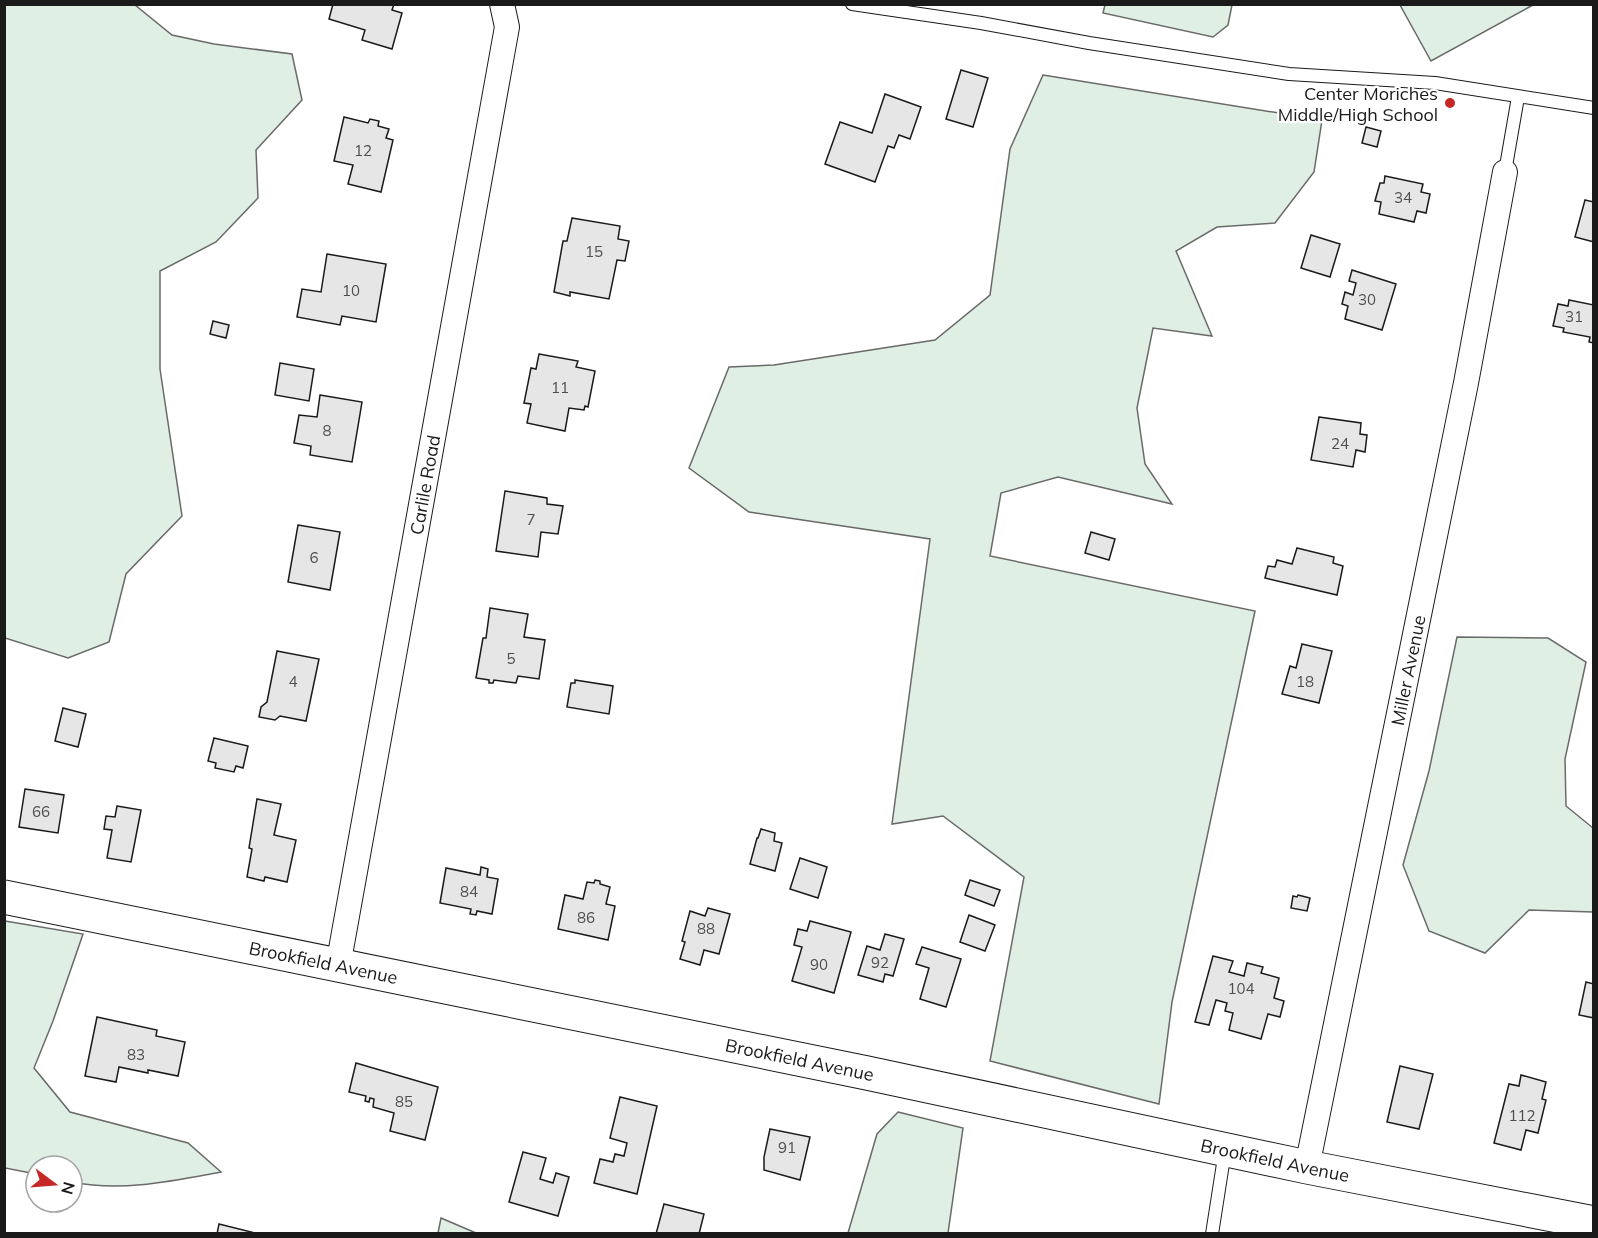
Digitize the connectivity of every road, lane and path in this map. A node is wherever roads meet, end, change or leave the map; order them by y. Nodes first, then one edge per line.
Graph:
1 (502, 4) edge
2 (852, 4) edge
3 (1518, 97) junction
4 (1593, 108) edge
5 (1505, 172) joint
6 (4, 897) edge
7 (338, 966) junction
8 (1225, 1149) junction
9 (1306, 1167) junction
10 (1593, 1223) edge
11 (1212, 1233) edge

1 - 7 street, Carlile Road
2 - 3 lane
3 - 4 lane
3 - 5 lane
5 - 9 street, Miller Avenue
6 - 7 main road, Brookfield Avenue
7 - 8 main road, Brookfield Avenue
8 - 9 main road, Brookfield Avenue
8 - 11 lane
9 - 10 main road, Brookfield Avenue

